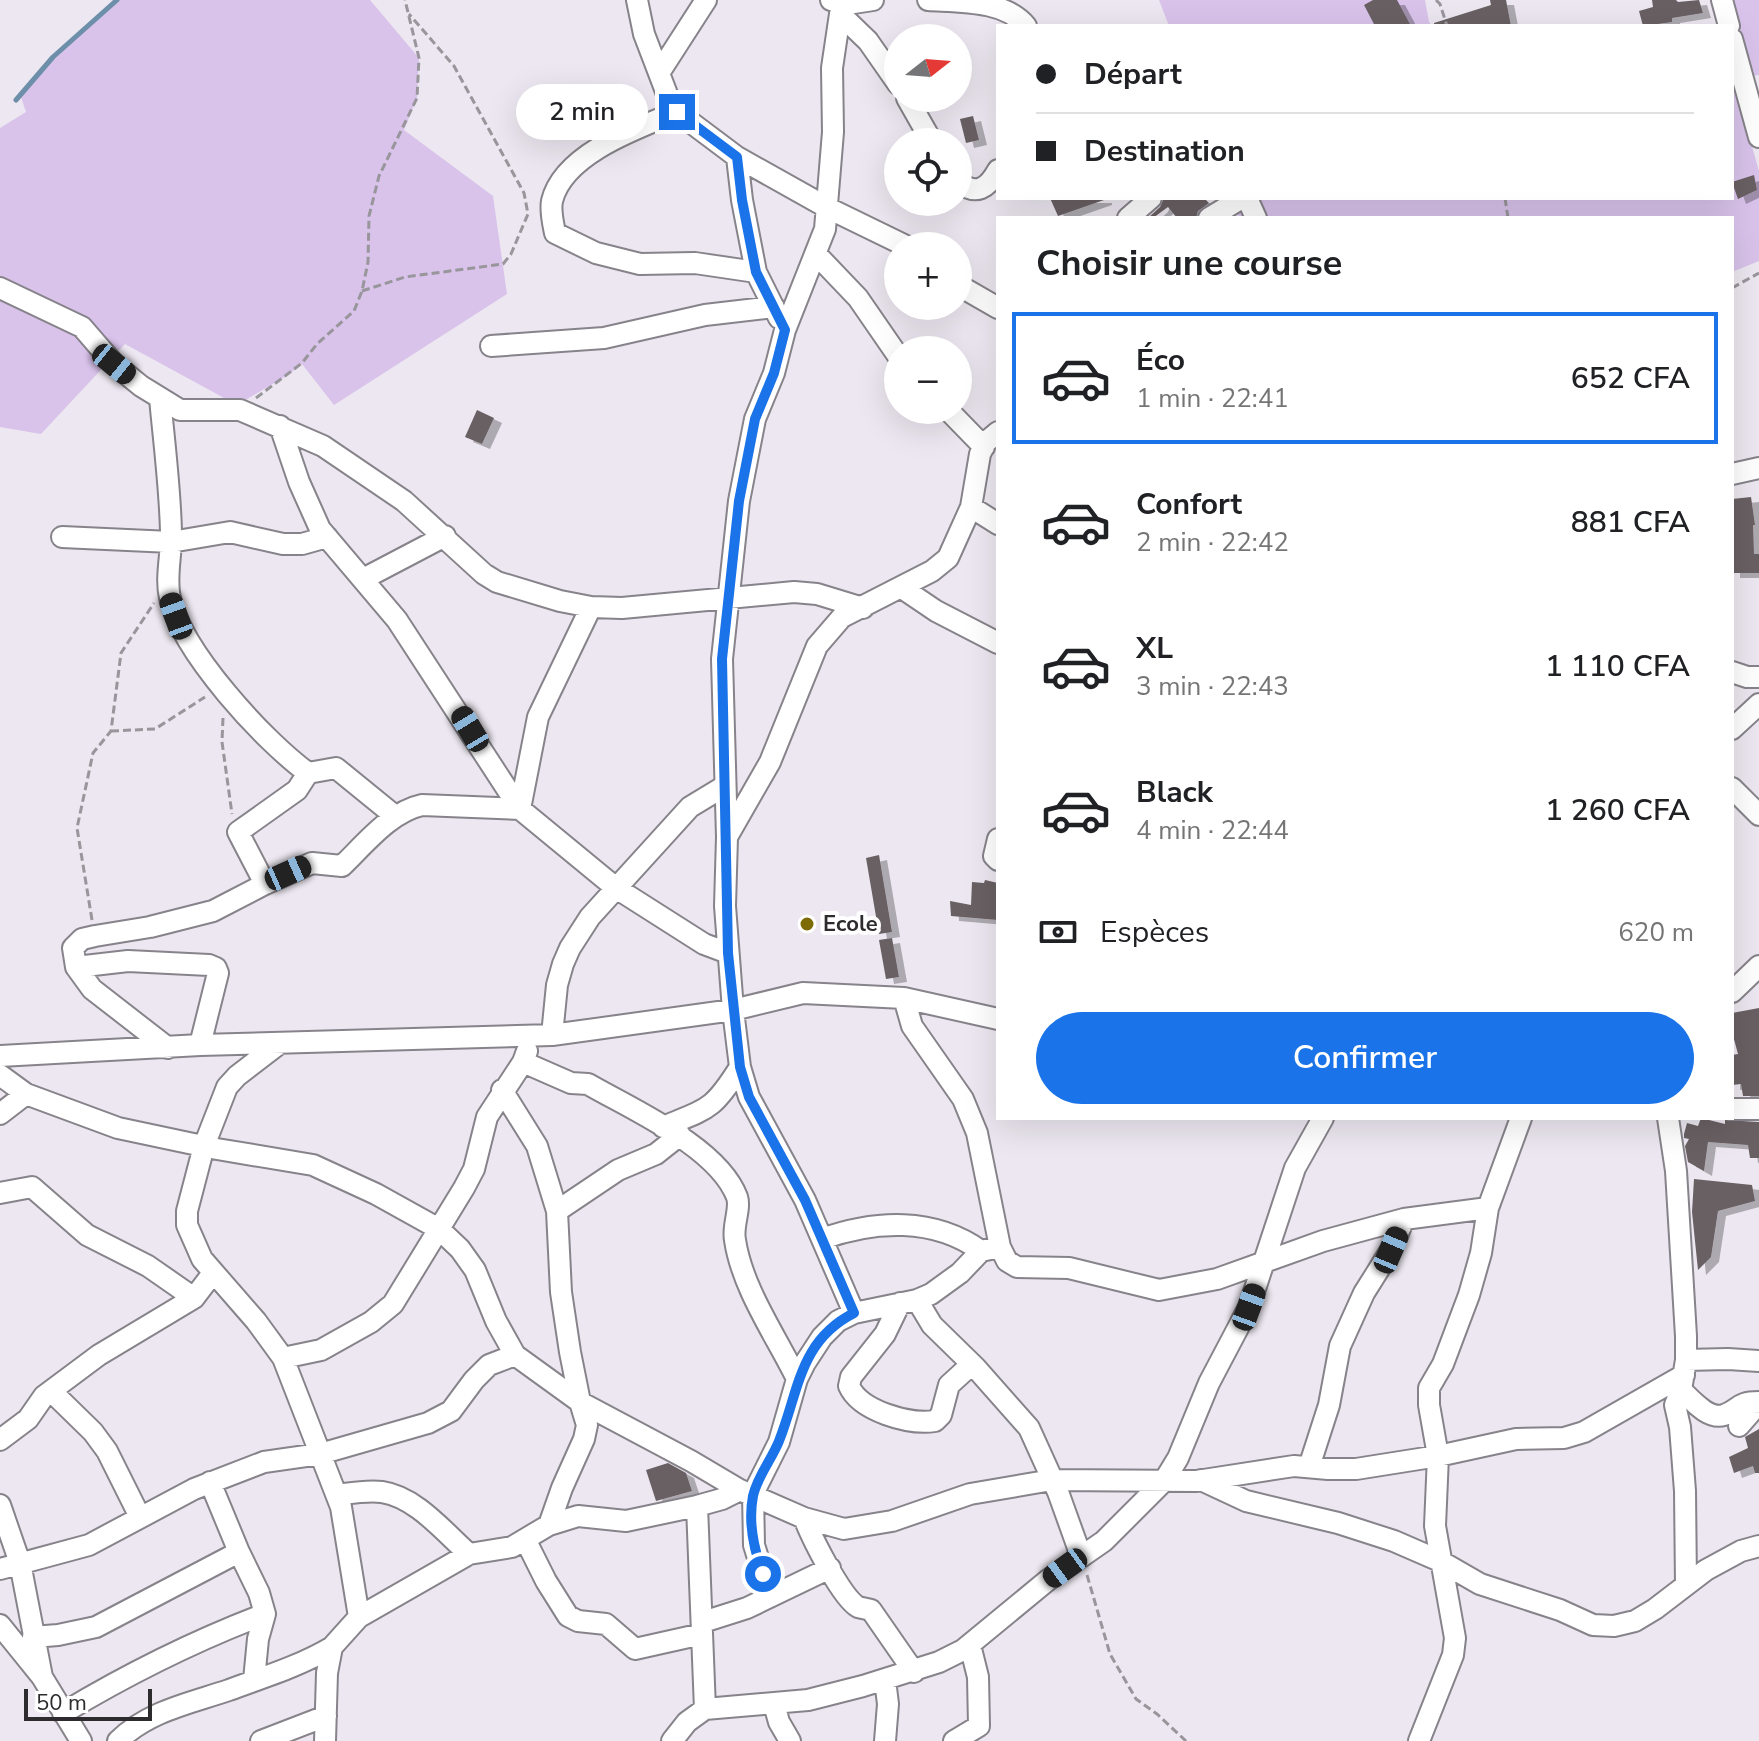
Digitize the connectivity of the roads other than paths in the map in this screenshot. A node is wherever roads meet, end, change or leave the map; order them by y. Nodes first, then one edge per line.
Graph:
1 (637, 0) edge
2 (706, 0) edge
3 (873, 0) edge
4 (928, 0) edge
5 (1722, 0) edge
6 (841, 5) edge
7 (1024, 24) edge
8 (1728, 24) edge
9 (1734, 46) edge
10 (884, 64) edge
11 (659, 73) junction
12 (677, 112) junction
13 (1759, 137) edge
14 (737, 157) junction
15 (996, 174) edge
16 (972, 190) edge
17 (1149, 200) edge
18 (1240, 200) edge
19 (828, 208) junction
20 (1130, 216) edge
21 (1212, 216) edge
22 (884, 235) edge
23 (816, 254) junction
24 (756, 272) junction
25 (0, 288) edge
26 (972, 293) edge
27 (774, 307) junction
28 (996, 307) edge
29 (785, 330) junction
30 (884, 336) edge
31 (491, 346) dead end
32 (160, 398) junction
33 (968, 424) edge
34 (280, 426) junction
35 (991, 440) edge
36 (1759, 468) edge
37 (1734, 474) edge
38 (971, 507) junction
39 (996, 523) edge
40 (445, 536) junction
41 (62, 537) dead end
42 (327, 537) junction
43 (171, 542) junction
44 (363, 579) junction
45 (902, 588) junction
46 (727, 598) junction
47 (591, 607) junction
48 (863, 608) junction
49 (996, 642) edge
50 (1734, 673) edge
51 (1759, 677) edge
52 (1759, 704) edge
53 (1734, 727) edge
54 (308, 773) junction
55 (723, 787) junction
56 (1734, 790) edge
57 (520, 809) junction
58 (1759, 815) edge
59 (395, 816) junction
60 (727, 837) junction
61 (265, 884) junction
62 (616, 888) junction
63 (728, 953) junction
64 (1759, 966) edge
65 (76, 967) junction
66 (1734, 990) edge
67 (904, 998) junction
68 (733, 1010) junction
69 (996, 1019) edge
70 (542, 1035) junction
71 (280, 1043) junction
72 (200, 1045) junction
73 (168, 1048) junction
74 (0, 1056) edge
75 (523, 1062) junction
76 (740, 1067) junction
77 (0, 1075) edge
78 (502, 1090) junction
79 (26, 1094) junction
80 (1734, 1109) edge
81 (1759, 1109) edge
82 (0, 1114) edge
83 (1322, 1120) edge
84 (1520, 1120) edge
85 (1668, 1120) edge
86 (671, 1131) junction
87 (204, 1146) junction
88 (0, 1193) edge
89 (1488, 1208) junction
90 (557, 1211) junction
91 (1404, 1219) junction
92 (439, 1229) junction
93 (822, 1239) junction
94 (991, 1249) junction
95 (1264, 1262) junction
96 (213, 1273) junction
97 (194, 1298) junction
98 (908, 1302) junction
99 (854, 1313) junction
100 (515, 1355) junction
101 (283, 1358) junction
102 (1759, 1361) edge
103 (972, 1364) junction
104 (1684, 1375) junction
105 (797, 1379) junction
106 (51, 1391) junction
107 (580, 1402) junction
108 (1759, 1402) edge
109 (1739, 1426) dead end
110 (0, 1440) edge
111 (320, 1454) junction
112 (1438, 1456) junction
113 (1309, 1467) junction
114 (1052, 1480) junction
115 (1201, 1480) junction
116 (1164, 1481) junction
117 (210, 1482) junction
118 (747, 1492) junction
119 (337, 1495) junction
120 (0, 1505) edge
121 (697, 1506) junction
122 (140, 1517) junction
123 (804, 1518) junction
124 (549, 1525) junction
125 (526, 1541) junction
126 (1759, 1546) edge
127 (239, 1552) junction
128 (469, 1554) junction
129 (1081, 1556) junction
130 (1440, 1561) junction
131 (10, 1566) edge
132 (830, 1568) junction
133 (1686, 1585) junction
134 (770, 1597) junction
135 (265, 1614) junction
136 (359, 1617) junction
137 (0, 1625) edge
138 (703, 1628) junction
139 (33, 1637) junction
140 (970, 1645) junction
141 (332, 1647) junction
142 (914, 1672) junction
143 (42, 1677) junction
144 (254, 1680) junction
145 (885, 1680) junction
146 (774, 1704) junction
147 (705, 1709) junction
148 (63, 1713) junction
149 (326, 1716) junction
150 (81, 1741) edge
151 (118, 1741) edge
152 (261, 1741) edge
153 (325, 1741) edge
154 (672, 1741) edge
155 (790, 1741) edge
156 (885, 1741) edge
157 (954, 1741) edge
158 (1419, 1741) edge

1 - 11 street
2 - 11 street
3 - 6 street
4 - 7 street
5 - 8 street
6 - 10 street
6 - 19 street
9 - 13 street
11 - 12 street
12 - 14 street
12 - 24 street
14 - 19 street
14 - 24 street
15 - 16 street
17 - 20 street
18 - 21 street
19 - 22 street
19 - 23 street
23 - 29 street
23 - 30 street
24 - 27 street
25 - 32 street
26 - 28 street
27 - 29 street
27 - 31 street
29 - 46 street
32 - 34 street
32 - 43 street
33 - 35 street
34 - 40 street
34 - 42 street
35 - 38 street
36 - 37 street
38 - 39 street
38 - 45 street
40 - 44 street
40 - 47 street
41 - 43 street
42 - 43 street
42 - 44 street
43 - 54 street
44 - 57 street
45 - 48 street
45 - 49 street
46 - 47 street
46 - 48 street
46 - 55 street
47 - 57 street
48 - 60 street
50 - 51 street
52 - 53 street
54 - 59 street
54 - 61 street
55 - 60 street
55 - 62 street
56 - 58 street
57 - 59 street
57 - 62 street
59 - 61 street
60 - 63 street
61 - 65 street
62 - 63 street
62 - 70 street
63 - 68 street
64 - 66 street
65 - 72 street
65 - 73 street
67 - 68 street
67 - 69 street
67 - 94 street
68 - 70 street
68 - 76 street
70 - 71 street
70 - 75 street
71 - 72 street
71 - 87 street
72 - 73 street
73 - 74 street
75 - 78 street
75 - 86 street
76 - 86 street
76 - 93 street
77 - 79 street
78 - 90 street
78 - 92 street
79 - 82 street
79 - 87 street
80 - 81 street
83 - 95 street
84 - 89 street
85 - 104 street
86 - 90 street
86 - 105 street
87 - 92 street
87 - 96 street
88 - 97 street
89 - 91 street
89 - 112 street
90 - 107 street
91 - 95 street
91 - 113 street
92 - 100 street
92 - 101 street
93 - 94 street
93 - 99 street
94 - 95 street
94 - 98 street
95 - 116 street
96 - 97 street
96 - 101 street
97 - 106 street
98 - 99 street
98 - 103 street
98 - 103 street
99 - 105 street
100 - 107 street
100 - 111 street
101 - 111 street
102 - 104 street
103 - 114 street
104 - 108 street
104 - 112 street
104 - 133 street
105 - 118 street
106 - 110 street
106 - 122 street
107 - 118 street
107 - 124 street
108 - 109 street
111 - 117 street
111 - 119 street
112 - 113 street
112 - 130 street
113 - 115 street
114 - 116 street
114 - 123 street
114 - 129 street
115 - 116 street
115 - 130 street
116 - 129 street
117 - 122 street
117 - 127 street
118 - 121 street
118 - 123 street
118 - 134 street
119 - 128 street
119 - 136 street
120 - 131 street
121 - 124 street
121 - 138 street
122 - 131 street
123 - 132 street
124 - 125 street
125 - 128 street
125 - 138 street
126 - 133 street
127 - 135 street
127 - 139 street
128 - 136 street
129 - 140 street
130 - 133 street
130 - 158 street
131 - 139 street
132 - 134 street
132 - 142 street
134 - 138 street
135 - 144 street
135 - 148 street
136 - 141 street
137 - 143 street
138 - 147 street
139 - 143 street
140 - 142 street
140 - 157 street
141 - 144 street
141 - 149 street
142 - 145 street
143 - 148 street
144 - 151 street
145 - 146 street
145 - 156 street
146 - 147 street
146 - 155 street
147 - 154 street
148 - 150 street
149 - 152 street
149 - 153 street

